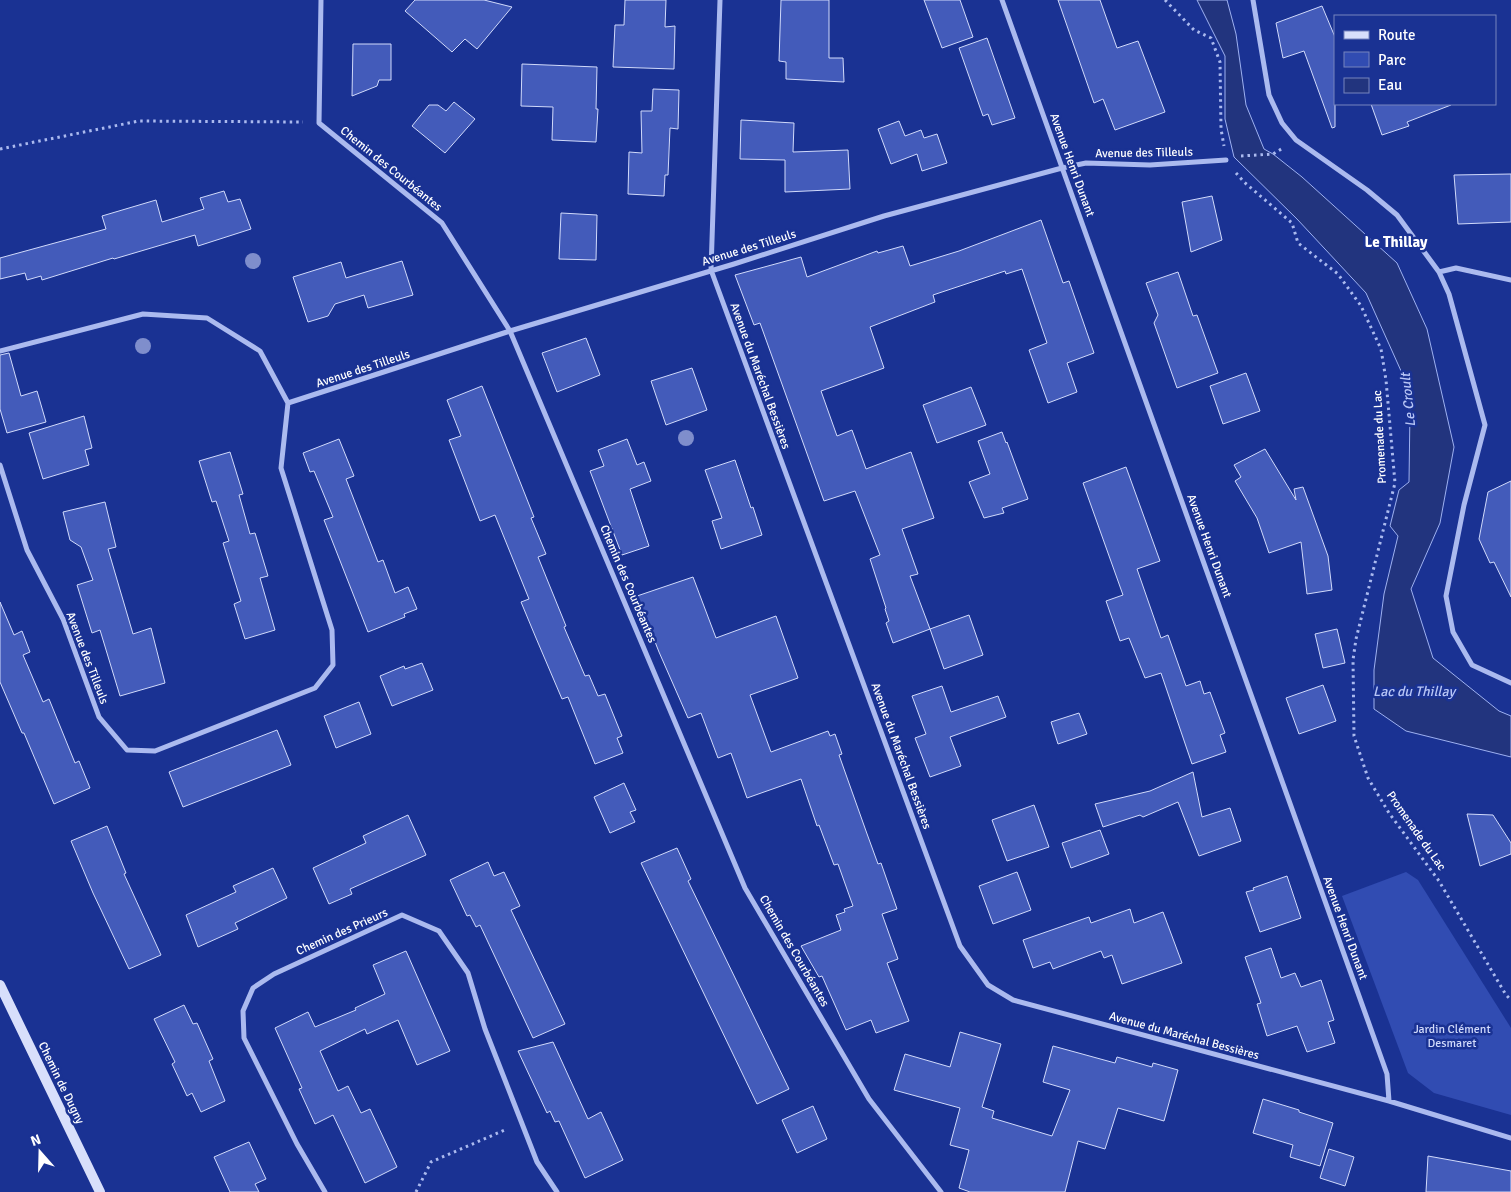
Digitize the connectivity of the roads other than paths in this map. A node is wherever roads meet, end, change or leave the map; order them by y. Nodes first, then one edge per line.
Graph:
1 (321, 0) edge
2 (720, 0) edge
3 (1002, 0) edge
4 (1253, 0) edge
5 (1226, 160) road end
6 (1062, 168) junction
7 (711, 270) junction
8 (1438, 272) junction
9 (1511, 280) edge
10 (510, 331) junction
11 (0, 351) edge
12 (288, 403) junction
13 (0, 465) edge
14 (1511, 683) edge
15 (0, 985) edge
16 (1389, 1101) junction
17 (1511, 1138) edge
18 (100, 1192) edge
19 (325, 1192) edge
20 (557, 1192) edge
21 (941, 1192) edge

1 - 10 street, Chemin des Courbéantes
2 - 7 street, Avenue du Maréchal Bessières
3 - 6 street, Avenue Henri Dunant
4 - 8 street
5 - 6 street, Avenue des Tilleuls
6 - 7 street, Avenue des Tilleuls
6 - 16 street, Avenue Henri Dunant
7 - 10 street, Avenue des Tilleuls
7 - 16 street, Avenue du Maréchal Bessières
8 - 9 street
8 - 14 street
10 - 12 street, Avenue des Tilleuls
10 - 21 street, Chemin des Courbéantes
11 - 12 street
12 - 13 street, Avenue des Tilleuls
15 - 18 main road, Chemin de Dugny
16 - 17 street, Avenue du Maréchal Bessières
19 - 20 street, Chemin des Prieurs

